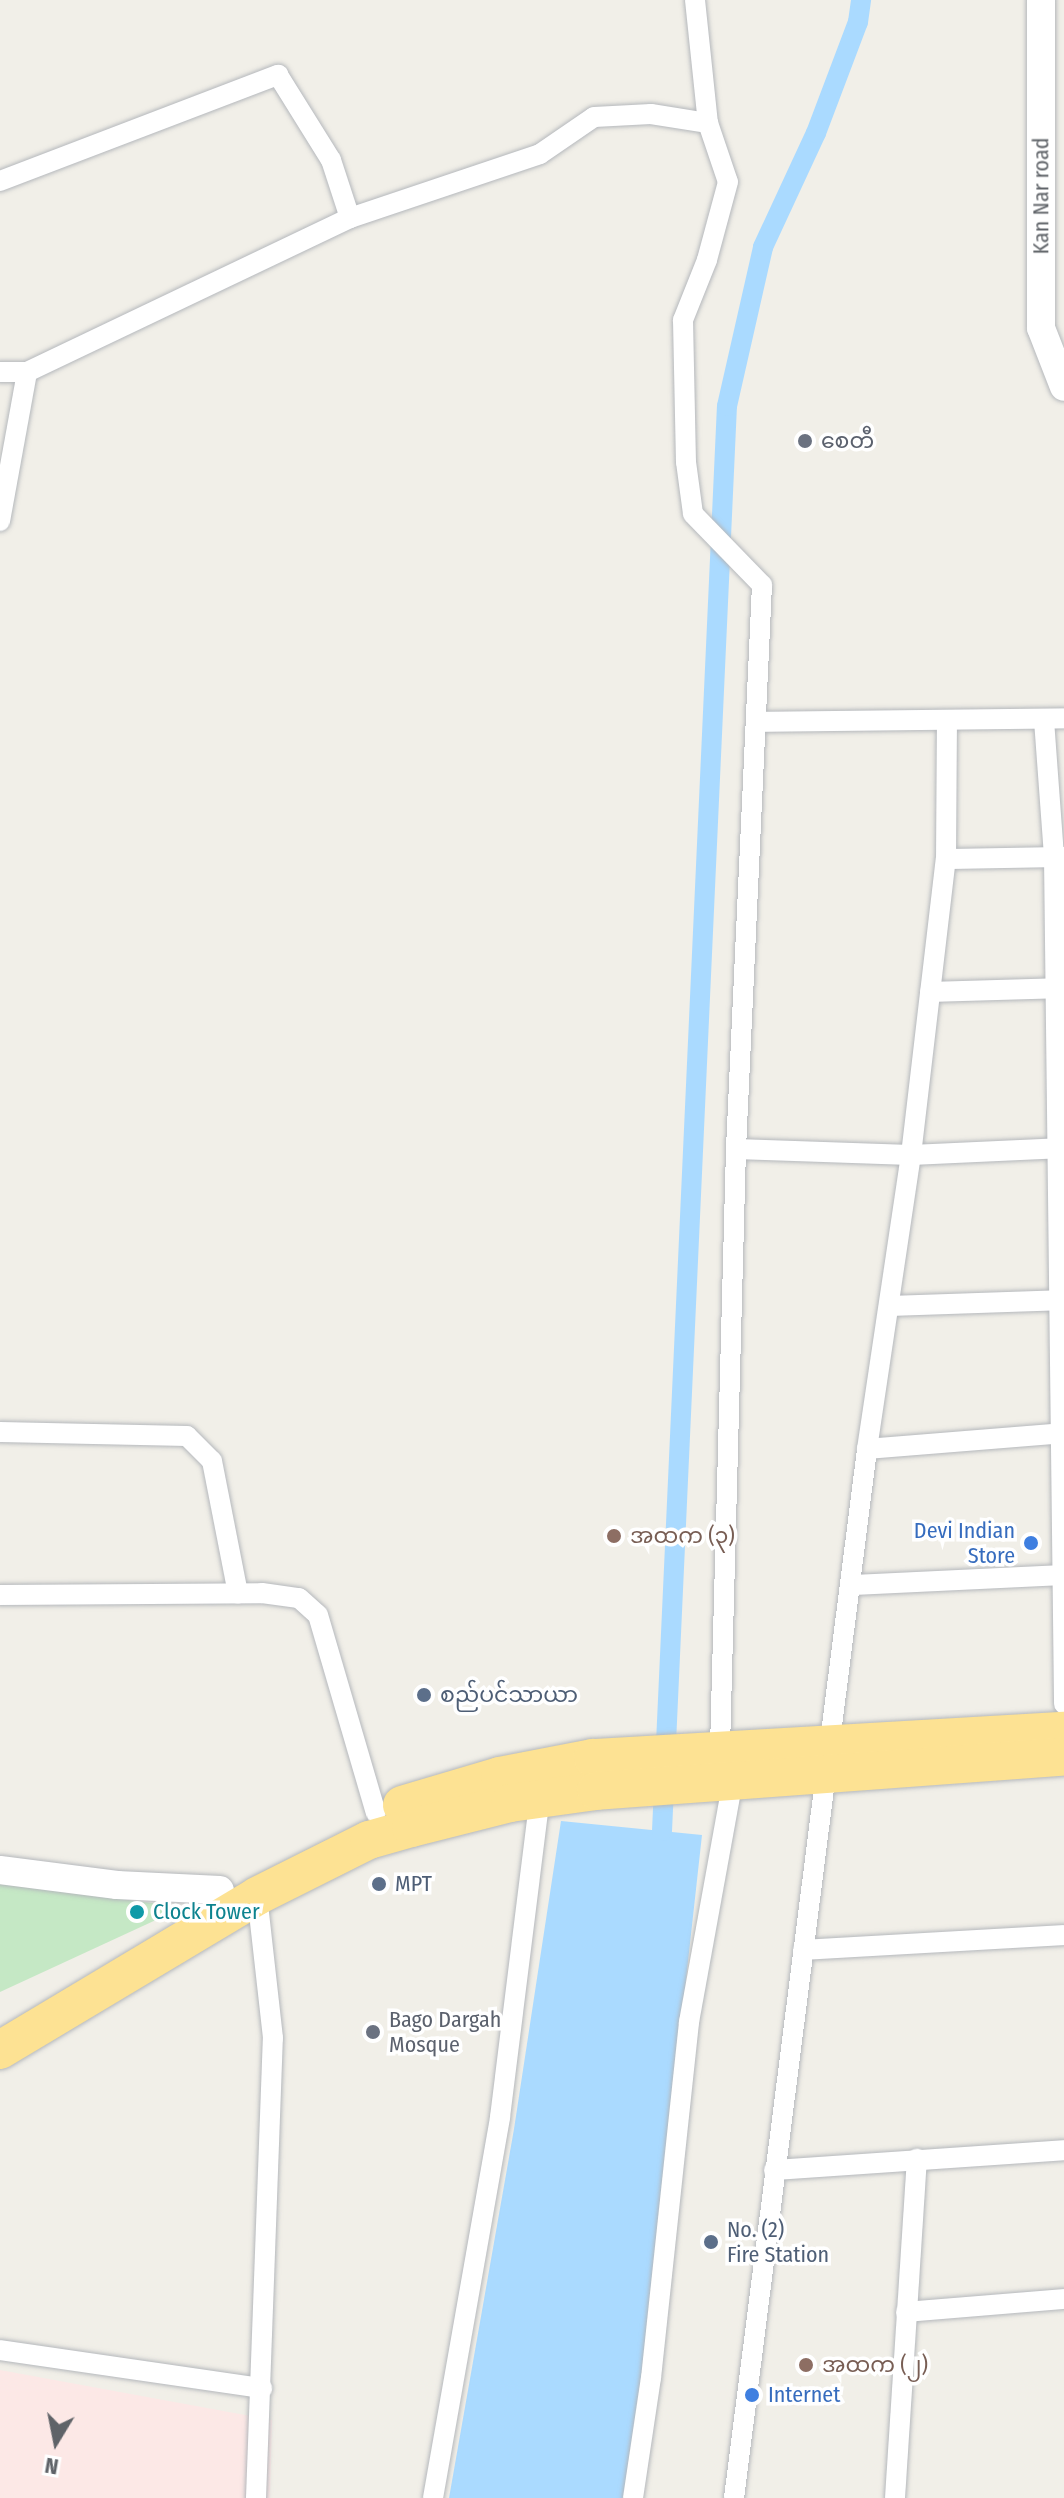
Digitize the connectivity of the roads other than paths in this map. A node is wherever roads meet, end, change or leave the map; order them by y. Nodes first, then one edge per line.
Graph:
1 (695, 0) edge
2 (1041, 0) edge
3 (708, 123) junction
4 (0, 181) edge
5 (350, 218) junction
6 (0, 372) edge
7 (27, 372) junction
8 (1064, 387) edge
9 (0, 521) edge
10 (1054, 719) edge
11 (757, 722) junction
12 (947, 722) junction
13 (1059, 857) edge
14 (946, 859) junction
15 (1059, 988) edge
16 (930, 992) junction
17 (1060, 1148) edge
18 (736, 1149) junction
19 (911, 1155) junction
20 (1061, 1301) edge
21 (892, 1306) junction
22 (0, 1432) edge
23 (1061, 1433) edge
24 (867, 1449) junction
25 (1062, 1575) edge
26 (853, 1585) junction
27 (238, 1593) junction
28 (0, 1595) edge
29 (1064, 1704) edge
30 (1064, 1731) edge
31 (830, 1756) junction
32 (1064, 1757) edge
33 (725, 1769) junction
34 (594, 1775) junction
35 (540, 1798) junction
36 (376, 1813) junction
37 (0, 1870) edge
38 (220, 1890) junction
39 (257, 1896) junction
40 (1064, 1935) edge
41 (803, 1950) junction
42 (0, 2019) edge
43 (0, 2050) edge
44 (1064, 2150) edge
45 (917, 2159) junction
46 (774, 2170) junction
47 (1064, 2299) edge
48 (906, 2312) junction
49 (0, 2350) edge
50 (262, 2388) junction
51 (256, 2498) edge
52 (433, 2498) edge
53 (633, 2498) edge
54 (734, 2498) edge
55 (895, 2498) edge

1 - 3 street
2 - 8 street, Kan Nar road
3 - 5 street
3 - 11 street
4 - 5 street
5 - 7 street
6 - 7 street
7 - 9 street
10 - 12 street
10 - 13 street
11 - 12 street
11 - 18 street
12 - 14 street
13 - 14 street
13 - 15 street
14 - 16 street
15 - 16 street
15 - 17 street
16 - 19 street
17 - 19 street
17 - 20 street
18 - 19 street
18 - 33 street
19 - 21 street
20 - 21 street
20 - 23 street
21 - 24 street
22 - 27 street
23 - 24 street
23 - 25 street
24 - 26 street
25 - 26 street
25 - 29 street
26 - 31 street
27 - 28 street
27 - 36 street
30 - 31 highway
31 - 32 highway
31 - 33 highway
31 - 41 street
33 - 34 highway
33 - 53 street
34 - 35 highway
34 - 36 highway
35 - 39 highway
35 - 52 street
36 - 38 highway
37 - 38 street
38 - 42 highway
39 - 43 highway
39 - 50 street
40 - 41 street
41 - 46 street
44 - 45 street
45 - 46 street
45 - 48 street
46 - 54 street
47 - 48 street
48 - 55 street
49 - 50 street
50 - 51 street

